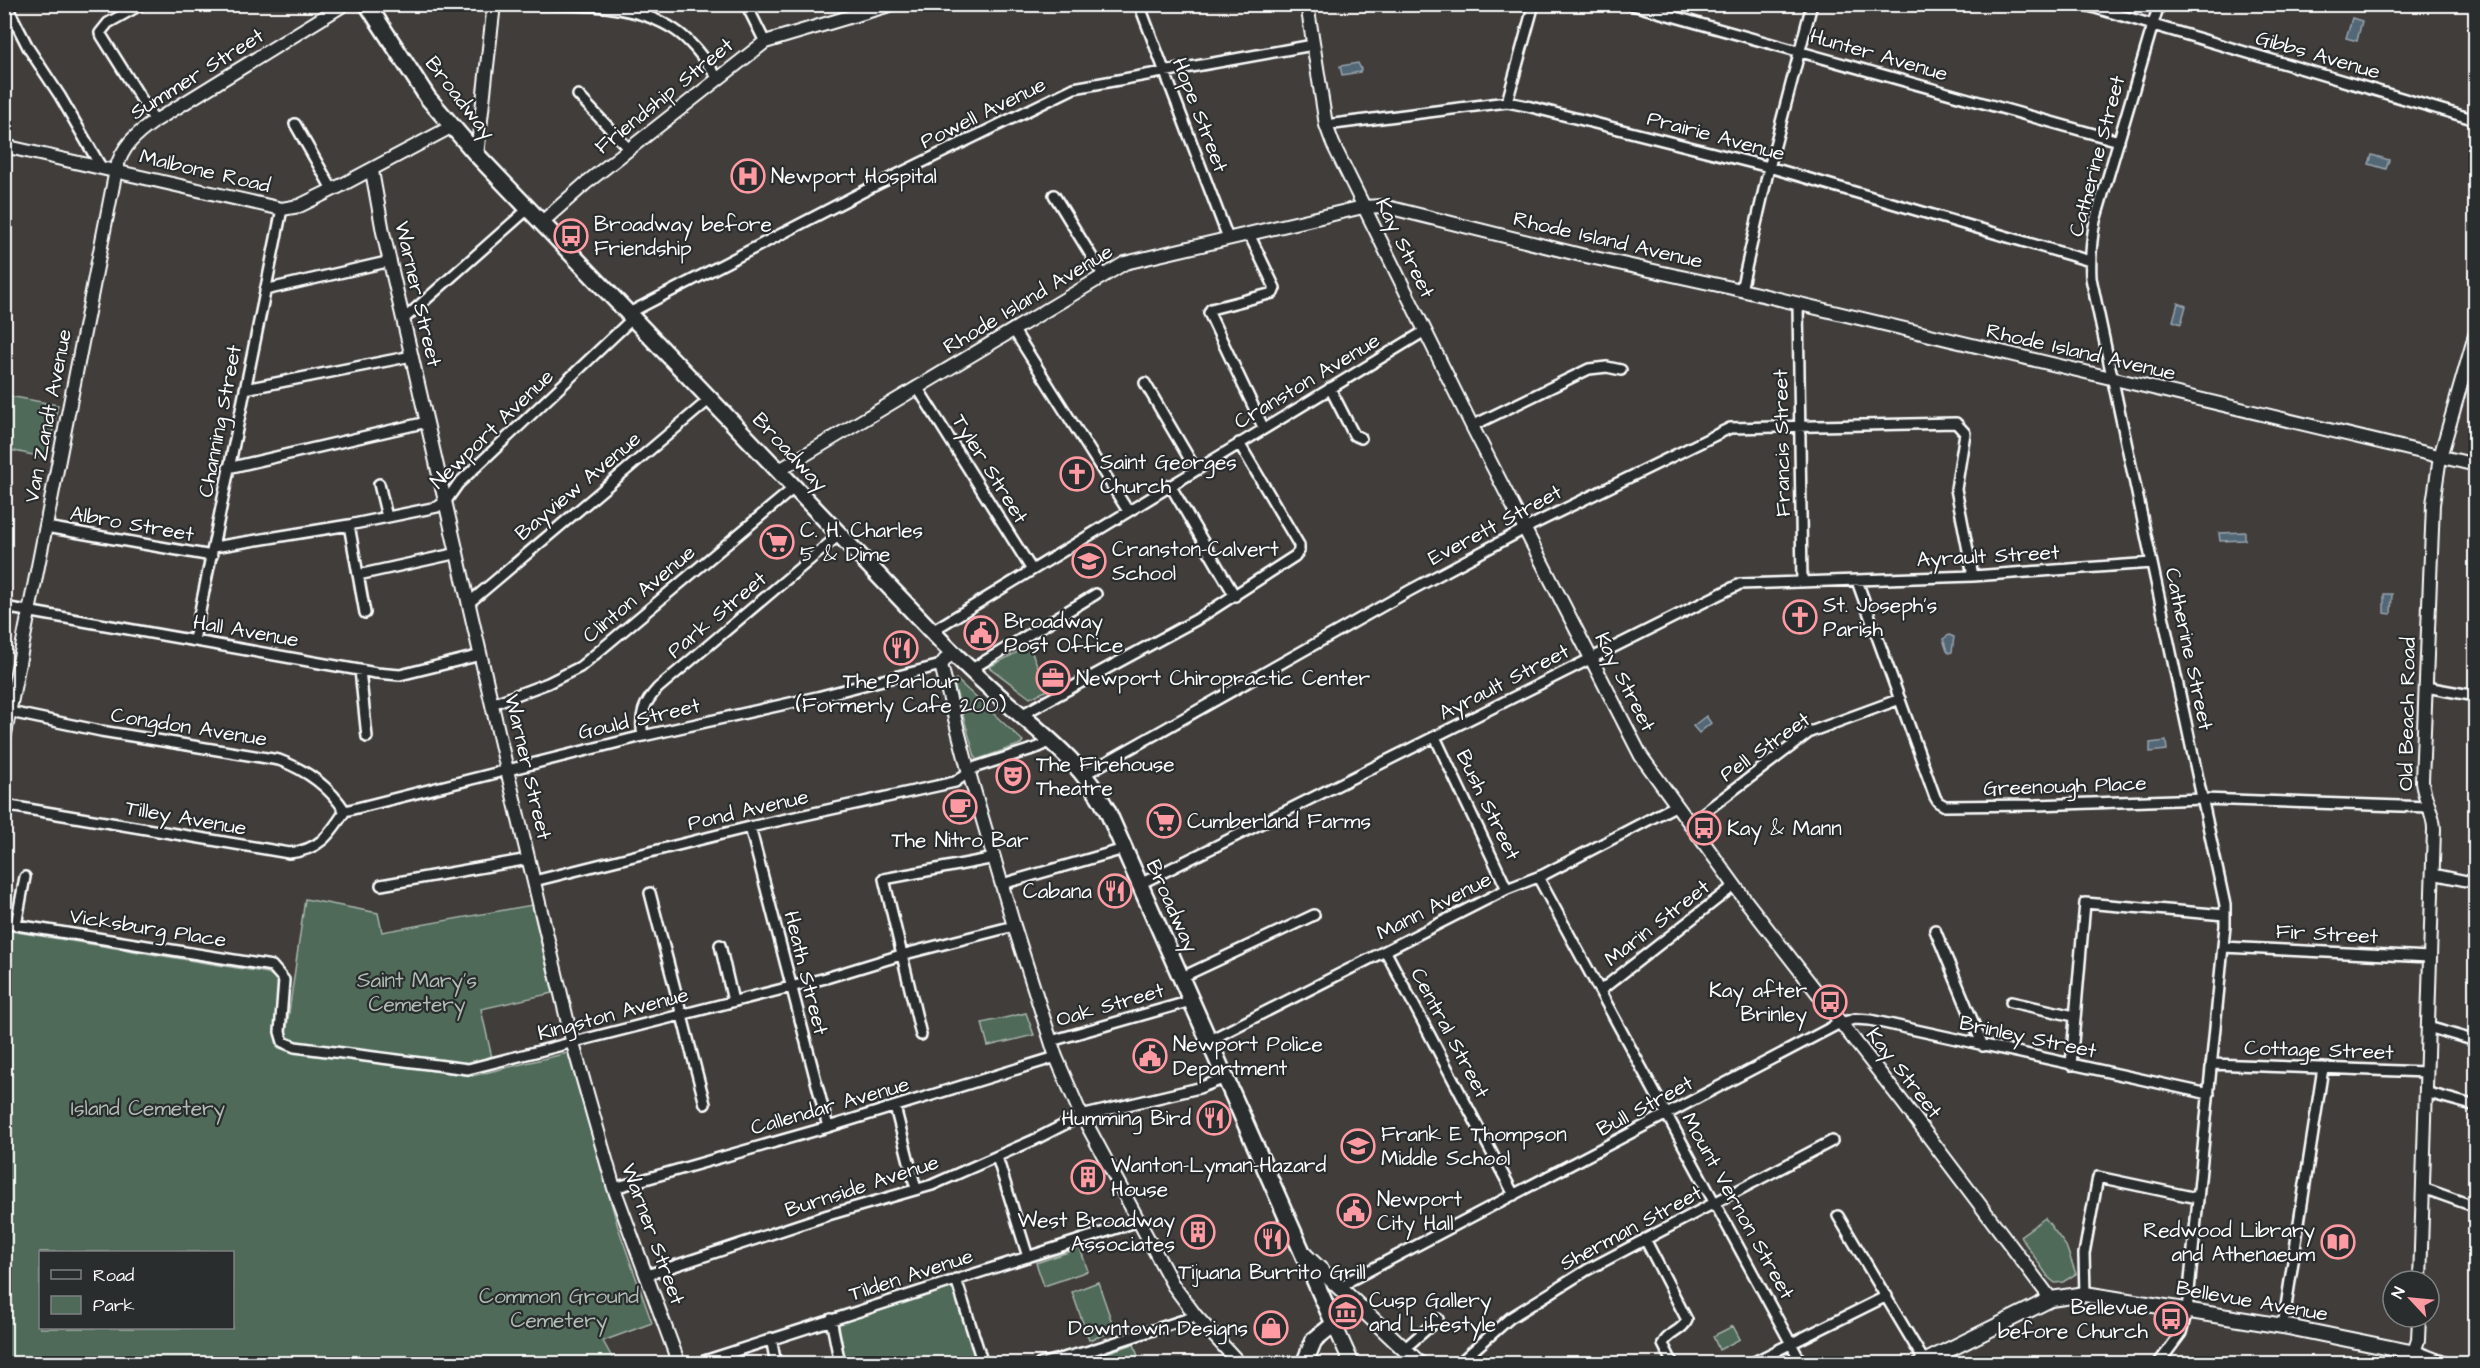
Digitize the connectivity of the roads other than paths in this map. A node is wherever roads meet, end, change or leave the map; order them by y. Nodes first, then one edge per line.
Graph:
1 (6, 4) edge
2 (142, 4) edge
3 (345, 4) edge
4 (367, 4) edge
5 (494, 4) edge
6 (517, 4) edge
7 (746, 4) edge
8 (893, 4) edge
9 (1139, 4) edge
10 (1308, 4) edge
11 (1534, 4) edge
12 (1629, 4) edge
13 (1812, 4) edge
14 (2082, 4) edge
15 (2159, 4) edge
16 (2153, 25) junction
17 (765, 42) junction
18 (1313, 45) junction
19 (1800, 51) junction
20 (1164, 71) junction
21 (718, 78) junction
22 (578, 95) dead end
23 (1507, 102) junction
24 (2475, 120) edge
25 (155, 121) junction
26 (296, 124) dead end
27 (1326, 124) junction
28 (451, 127) junction
29 (2118, 141) junction
30 (4, 146) edge
31 (628, 149) junction
32 (477, 155) junction
33 (101, 167) junction
34 (1769, 167) junction
35 (116, 170) junction
36 (372, 171) junction
37 (332, 189) junction
38 (1054, 195) dead end
39 (1363, 207) junction
40 (282, 209) junction
41 (528, 209) junction
42 (542, 223) junction
43 (1249, 234) junction
44 (1228, 238) junction
45 (391, 261) junction
46 (2090, 261) junction
47 (1103, 275) junction
48 (265, 290) junction
49 (1741, 290) junction
50 (1798, 304) junction
51 (631, 316) junction
52 (404, 319) junction
53 (1013, 329) junction
54 (1425, 331) junction
55 (2475, 332) edge
56 (412, 356) junction
57 (1621, 370) dead end
58 (2114, 379) junction
59 (1145, 383) dead end
60 (917, 387) junction
61 (1330, 388) junction
62 (245, 389) junction
63 (710, 399) junction
64 (427, 422) junction
65 (1472, 426) junction
66 (1800, 426) junction
67 (1264, 429) junction
68 (1361, 438) dead end
69 (1239, 442) junction
70 (2440, 457) junction
71 (2475, 465) edge
72 (228, 468) junction
73 (1196, 470) junction
74 (778, 471) junction
75 (379, 484) dead end
76 (1170, 485) junction
77 (795, 488) junction
78 (446, 501) junction
79 (1128, 511) junction
80 (387, 517) junction
81 (349, 525) junction
82 (46, 527) junction
83 (1524, 529) junction
84 (839, 535) junction
85 (213, 552) junction
86 (458, 553) junction
87 (2152, 563) junction
88 (1032, 570) junction
89 (358, 575) junction
90 (1973, 576) junction
91 (1857, 581) junction
92 (1802, 582) junction
93 (1096, 594) dead end
94 (1235, 596) junction
95 (470, 602) junction
96 (4, 607) edge
97 (29, 611) junction
98 (365, 613) dead end
99 (932, 631) junction
100 (194, 640) junction
101 (952, 651) junction
102 (481, 655) junction
103 (1591, 659) junction
104 (941, 665) junction
105 (360, 670) junction
106 (970, 670) junction
107 (2426, 687) junction
108 (2475, 696) edge
109 (1900, 699) junction
110 (492, 704) junction
111 (1021, 715) junction
112 (7, 720) edge
113 (644, 736) junction
114 (367, 737) dead end
115 (1435, 737) junction
116 (4, 740) edge
117 (1052, 740) junction
118 (507, 770) junction
119 (969, 773) junction
120 (1085, 774) junction
121 (2203, 799) junction
122 (4, 805) edge
123 (1677, 805) junction
124 (2429, 807) junction
125 (345, 810) junction
126 (1690, 823) junction
127 (750, 827) junction
128 (1124, 849) junction
129 (995, 858) junction
130 (529, 859) junction
131 (2433, 874) junction
132 (25, 877) dead end
133 (1538, 877) junction
134 (534, 881) junction
135 (2475, 883) edge
136 (1002, 884) junction
137 (1140, 884) junction
138 (381, 885) dead end
139 (1735, 885) junction
140 (1507, 889) junction
141 (650, 892) dead end
142 (1314, 915) dead end
143 (2225, 915) junction
144 (4, 923) edge
145 (16, 925) junction
146 (1014, 926) junction
147 (1935, 930) dead end
148 (720, 945) dead end
149 (2223, 947) junction
150 (1386, 952) junction
151 (901, 955) junction
152 (2430, 957) junction
153 (281, 975) joint
154 (1180, 978) junction
155 (790, 987) junction
156 (1601, 990) junction
157 (733, 1001) junction
158 (2012, 1002) dead end
159 (1185, 1003) junction
160 (681, 1014) junction
161 (2074, 1016) junction
162 (1840, 1023) junction
163 (2428, 1027) junction
164 (921, 1035) dead end
165 (1051, 1041) junction
166 (1208, 1041) junction
167 (2475, 1041) edge
168 (573, 1044) junction
169 (1983, 1046) junction
170 (1056, 1057) junction
171 (2211, 1064) junction
172 (2071, 1065) junction
173 (2323, 1068) junction
174 (2426, 1072) junction
175 (1225, 1078) junction
176 (2425, 1092) junction
177 (2209, 1094) junction
178 (705, 1104) dead end
179 (2475, 1106) edge
180 (895, 1107) junction
181 (1667, 1114) junction
182 (1081, 1116) junction
183 (828, 1127) junction
184 (1832, 1141) dead end
185 (997, 1157) junction
186 (614, 1188) junction
187 (2423, 1188) junction
188 (916, 1189) junction
189 (1514, 1195) junction
190 (2197, 1198) junction
191 (1715, 1203) junction
192 (2475, 1207) edge
193 (1838, 1216) dead end
194 (1139, 1221) junction
195 (1645, 1239) junction
196 (1302, 1252) junction
197 (1028, 1257) junction
198 (2420, 1269) edge
199 (646, 1275) junction
200 (956, 1279) junction
201 (1341, 1289) junction
202 (2085, 1294) junction
203 (1887, 1296) junction
204 (2050, 1299) junction
205 (2187, 1311) junction
206 (1196, 1316) junction
207 (831, 1319) junction
208 (1438, 1319) dead end
209 (1334, 1324) junction
210 (2283, 1326) junction
211 (2417, 1329) edge
212 (771, 1338) junction
213 (1791, 1342) junction
214 (1404, 1349) junction
215 (2413, 1358) edge
216 (1304, 1363) edge
217 (1420, 1363) edge
218 (1924, 1363) edge
219 (679, 1364) edge
220 (695, 1364) edge
221 (776, 1364) edge
222 (840, 1364) edge
223 (983, 1364) edge
224 (1040, 1364) edge
225 (1240, 1364) edge
226 (1352, 1364) edge
227 (1458, 1364) edge
228 (1673, 1364) edge
229 (1750, 1364) edge
230 (1802, 1364) edge
231 (2158, 1364) edge
232 (2444, 1364) edge

1 - 33 street
2 - 25 street
3 - 25 street, Summer Street
4 - 28 main road, Broadway
5 - 32 street
6 - 21 street
7 - 17 street
8 - 17 street, Friendship Street
9 - 20 street, Hope Street
10 - 18 street, Kay Street
11 - 23 street
12 - 19 street, Hunter Avenue
13 - 19 street
14 - 16 street, Gibbs Avenue
15 - 16 street, Catherine Street
16 - 24 street, Gibbs Avenue
16 - 29 street, Catherine Street
17 - 21 street, Friendship Street
18 - 20 street, Powell Avenue
18 - 27 street, Kay Street
19 - 29 street, Hunter Avenue
19 - 34 street
20 - 44 street, Hope Street
20 - 51 street, Powell Avenue
21 - 31 street, Friendship Street
22 - 31 street
23 - 27 street, Prairie Avenue
23 - 34 street, Prairie Avenue
25 - 35 street, Summer Street
26 - 37 street
27 - 39 street, Kay Street
28 - 32 main road, Broadway
28 - 36 street, Malbone Road
29 - 46 street, Catherine Street
30 - 33 street, Malbone Road
31 - 42 street, Friendship Street
32 - 41 main road, Broadway
33 - 35 street, Malbone Road
34 - 46 street, Prairie Avenue
34 - 49 street
35 - 40 street, Malbone Road
35 - 82 street, Van Zandt Avenue
36 - 37 street, Malbone Road
36 - 45 street, Warner Street
37 - 40 street, Malbone Road
38 - 47 street
39 - 43 street, Rhode Island Avenue
39 - 49 street, Rhode Island Avenue
39 - 54 street, Kay Street
40 - 48 street, Channing Street
41 - 42 main road, Broadway
41 - 52 street
42 - 51 main road, Broadway
43 - 44 street, Rhode Island Avenue
43 - 67 street
44 - 47 street, Rhode Island Avenue
45 - 48 street
45 - 52 street, Warner Street
46 - 58 street, Catherine Street
47 - 53 street, Rhode Island Avenue
48 - 62 street, Channing Street
49 - 50 street, Rhode Island Avenue
50 - 58 street, Rhode Island Avenue
50 - 66 street, Francis Street
51 - 63 main road, Broadway
51 - 78 street, Newport Avenue
52 - 56 street, Warner Street
53 - 60 street, Rhode Island Avenue
53 - 79 street
54 - 61 street, Cranston Avenue
54 - 65 street, Kay Street
55 - 70 street, Old Beach Road
56 - 62 street
56 - 64 street, Warner Street
57 - 65 street
58 - 70 street, Rhode Island Avenue
58 - 87 street, Catherine Street
59 - 73 street
60 - 74 street, Rhode Island Avenue
60 - 88 street, Tyler Street
61 - 67 street, Cranston Avenue
61 - 68 street
62 - 72 street, Channing Street
63 - 74 main road, Broadway
63 - 95 street, Bayview Avenue
64 - 72 street
64 - 78 street, Warner Street
65 - 83 street, Kay Street
66 - 83 street, Everett Street
66 - 90 street, Everett Street
66 - 92 street, Francis Street
67 - 69 street, Cranston Avenue
69 - 73 street, Cranston Avenue
69 - 94 street
70 - 71 street, Rhode Island Avenue
70 - 107 street, Old Beach Road
72 - 85 street, Channing Street
73 - 76 street, Cranston Avenue
74 - 77 main road, Broadway
75 - 80 street
76 - 79 street, Cranston Avenue
76 - 94 street
77 - 84 main road, Broadway
77 - 110 street, Clinton Avenue
78 - 80 street, Newport Avenue
78 - 86 street, Warner Street
79 - 88 street, Cranston Avenue
80 - 81 street, Newport Avenue
81 - 85 street, Newport Avenue
81 - 89 street
82 - 85 street, Albro Street
82 - 97 street, Van Zandt Avenue
83 - 103 street, Kay Street
83 - 120 street, Everett Street
84 - 99 main road, Broadway
84 - 113 street, Park Street
85 - 100 street, Channing Street
86 - 89 street
86 - 95 street, Warner Street
87 - 90 street, Ayrault Street
87 - 121 street, Catherine Street
88 - 99 street, Cranston Avenue
89 - 98 street
90 - 91 street, Ayrault Street
91 - 92 street, Ayrault Street
91 - 109 street, Greenough Place
92 - 103 street, Ayrault Street
93 - 106 street
94 - 111 street
95 - 102 street, Warner Street
96 - 97 street, Hall Avenue
97 - 100 street, Hall Avenue
97 - 112 street, Van Zandt Avenue
99 - 101 main road, Broadway
100 - 105 street, Hall Avenue
101 - 104 street
101 - 106 main road, Broadway
102 - 105 street, Hall Avenue
102 - 110 street, Warner Street
103 - 115 street, Ayrault Street
103 - 123 street, Kay Street
104 - 113 street, Gould Street
104 - 119 street
105 - 114 street
106 - 111 main road, Broadway
107 - 108 street
107 - 124 street, Old Beach Road
109 - 121 street, Greenough Place
109 - 126 street, Pell Street
110 - 118 street, Warner Street
111 - 117 main road, Broadway
112 - 116 street, Van Zandt Avenue
112 - 125 street, Congdon Avenue
113 - 118 street, Gould Street
115 - 137 street, Ayrault Street
115 - 140 street, Bush Street
117 - 119 street, Pond Avenue
117 - 120 main road, Broadway
118 - 125 street, Gould Street
118 - 130 street, Warner Street
119 - 127 street, Pond Avenue
119 - 129 street
120 - 128 main road, Broadway
121 - 124 street, Greenough Place
121 - 143 street, Catherine Street
122 - 125 street, Tilley Avenue
123 - 126 street, Kay Street
123 - 133 street, Mann Avenue
124 - 131 street, Old Beach Road
126 - 139 street, Kay Street
127 - 134 street, Pond Avenue
127 - 155 street, Heath Street
128 - 136 street
128 - 137 main road, Broadway
129 - 136 street
129 - 151 street
130 - 134 street, Warner Street
130 - 138 street
131 - 135 street
131 - 152 street, Old Beach Road
132 - 145 street
133 - 140 street, Mann Avenue
133 - 156 street, Mount Vernon Street
134 - 168 street, Warner Street
136 - 146 street
137 - 154 main road, Broadway
139 - 156 street, Marin Street
139 - 162 street, Kay Street
140 - 150 street, Mann Avenue
141 - 160 street
142 - 154 street
143 - 149 street, Catherine Street
143 - 161 street
144 - 145 street, Vicksburg Place
145 - 153 street, Vicksburg Place
146 - 151 street, Kingston Avenue
146 - 165 street
147 - 169 street
148 - 157 street
149 - 152 street, Fir Street
149 - 171 street, Catherine Street
150 - 166 street, Mann Avenue
150 - 189 street, Central Street
151 - 155 street, Kingston Avenue
151 - 164 street
152 - 163 street, Old Beach Road
153 - 168 street, Kingston Avenue
154 - 159 main road, Broadway
155 - 157 street, Kingston Avenue
155 - 183 street, Heath Street
156 - 181 street, Mount Vernon Street
157 - 160 street, Kingston Avenue
158 - 161 street
159 - 165 street, Oak Street
159 - 166 main road, Broadway
160 - 168 street, Kingston Avenue
160 - 178 street
161 - 172 street
162 - 169 street, Brinley Street
162 - 181 street, Bull Street
162 - 204 street, Kay Street
163 - 167 street
163 - 174 street, Old Beach Road
165 - 170 street
166 - 175 main road, Broadway
168 - 186 street, Warner Street
169 - 172 street, Brinley Street
170 - 180 street, Callendar Avenue
170 - 182 street
171 - 173 street, Cottage Street
171 - 177 street, Catherine Street
172 - 177 street, Brinley Street
173 - 174 street, Cottage Street
173 - 210 street
174 - 176 street, Old Beach Road
175 - 182 street, Burnside Avenue
175 - 196 main road, Broadway
176 - 179 street
176 - 187 street, Old Beach Road
177 - 190 street, Catherine Street
180 - 183 street, Callendar Avenue
180 - 188 street
181 - 189 street, Bull Street
181 - 191 street, Mount Vernon Street
182 - 185 street, Burnside Avenue
182 - 194 street
183 - 186 street, Callendar Avenue
184 - 191 street, Sherman Street
185 - 188 street, Burnside Avenue
185 - 197 street
186 - 199 street, Warner Street
187 - 192 street
187 - 198 street, Old Beach Road
188 - 199 street, Burnside Avenue
189 - 201 street, Bull Street
190 - 202 street
190 - 205 street, Catherine Street
191 - 195 street, Sherman Street
191 - 213 street, Mount Vernon Street
193 - 203 street
194 - 197 street, Tilden Avenue
194 - 206 street
195 - 227 street, Sherman Street
195 - 228 street
196 - 201 main road
196 - 209 main road, Broadway
197 - 200 street, Tilden Avenue
199 - 219 street, Warner Street
200 - 207 street, Tilden Avenue
200 - 223 street
201 - 214 main road
202 - 204 main road, Bellevue Avenue
202 - 205 main road, Bellevue Avenue
203 - 213 street
203 - 218 street
204 - 218 main road, Bellevue Avenue
205 - 210 main road, Bellevue Avenue
205 - 231 street, Catherine Street
206 - 224 street
206 - 225 street
207 - 212 street, Tilden Avenue
207 - 222 street
208 - 214 street
209 - 216 main road
209 - 226 main road, Broadway
210 - 215 main road, Bellevue Avenue
211 - 215 street
212 - 220 street, Tilden Avenue
212 - 221 street
213 - 229 street
213 - 230 street, Mount Vernon Street
214 - 217 main road
215 - 232 main road, Bellevue Avenue

